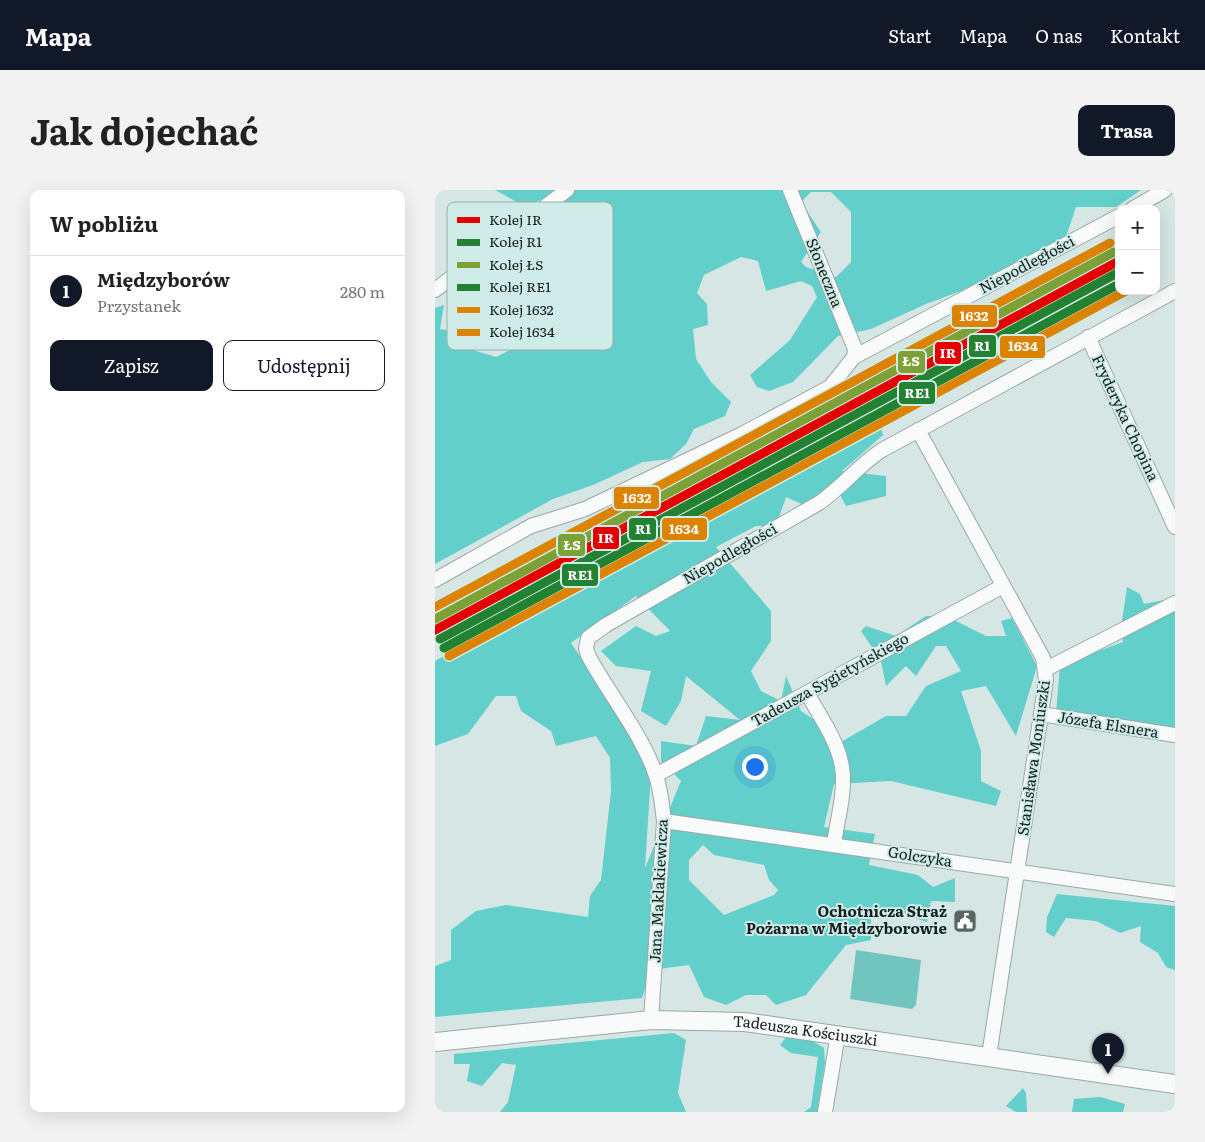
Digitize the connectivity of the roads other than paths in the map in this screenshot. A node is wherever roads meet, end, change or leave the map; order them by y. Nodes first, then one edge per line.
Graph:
1 (567, 190) edge
2 (790, 190) edge
3 (1165, 190) edge
4 (551, 202) edge
5 (1139, 205) edge
6 (1115, 218) edge
7 (447, 281) edge
8 (435, 290) edge
9 (1175, 292) edge
10 (1088, 337) junction
11 (854, 356) junction
12 (918, 430) junction
13 (1175, 527) edge
14 (435, 580) edge
15 (1003, 586) junction
16 (1175, 603) edge
17 (593, 633) joint
18 (1046, 669) junction
19 (807, 693) junction
20 (1041, 714) junction
21 (1175, 735) edge
22 (656, 774) junction
23 (664, 821) junction
24 (834, 844) junction
25 (1017, 872) junction
26 (1175, 894) edge
27 (651, 1020) junction
28 (838, 1034) junction
29 (435, 1042) edge
30 (989, 1056) junction
31 (1175, 1084) edge
32 (825, 1112) edge

1 - 4 street
2 - 11 street, Słoneczna
3 - 5 street
6 - 11 street, Niepodległości
7 - 8 street
9 - 10 street, Niepodległości
10 - 12 street, Niepodległości
10 - 13 street, Fryderyka Chopina
11 - 14 street, Niepodległości
12 - 15 street, Stanisława Moniuszki
12 - 17 street, Niepodległości
15 - 18 street, Stanisława Moniuszki
15 - 19 street, Tadeusza Sygietyńskiego
16 - 18 street
17 - 22 street, Jana Maklakiewicza
18 - 20 street, Stanisława Moniuszki
19 - 22 street, Tadeusza Sygietyńskiego
19 - 24 street
20 - 21 street, Józefa Elsnera
20 - 25 street, Stanisława Moniuszki
22 - 23 street, Jana Maklakiewicza
23 - 24 street, Golczyka
23 - 27 street, Jana Maklakiewicza
24 - 25 street, Golczyka
25 - 26 street, Golczyka
25 - 30 street, Stanisława Moniuszki
27 - 28 main road, Tadeusza Kościuszki
27 - 29 main road, Tadeusza Kościuszki
28 - 30 main road, Tadeusza Kościuszki
28 - 32 street
30 - 31 main road, Tadeusza Kościuszki

